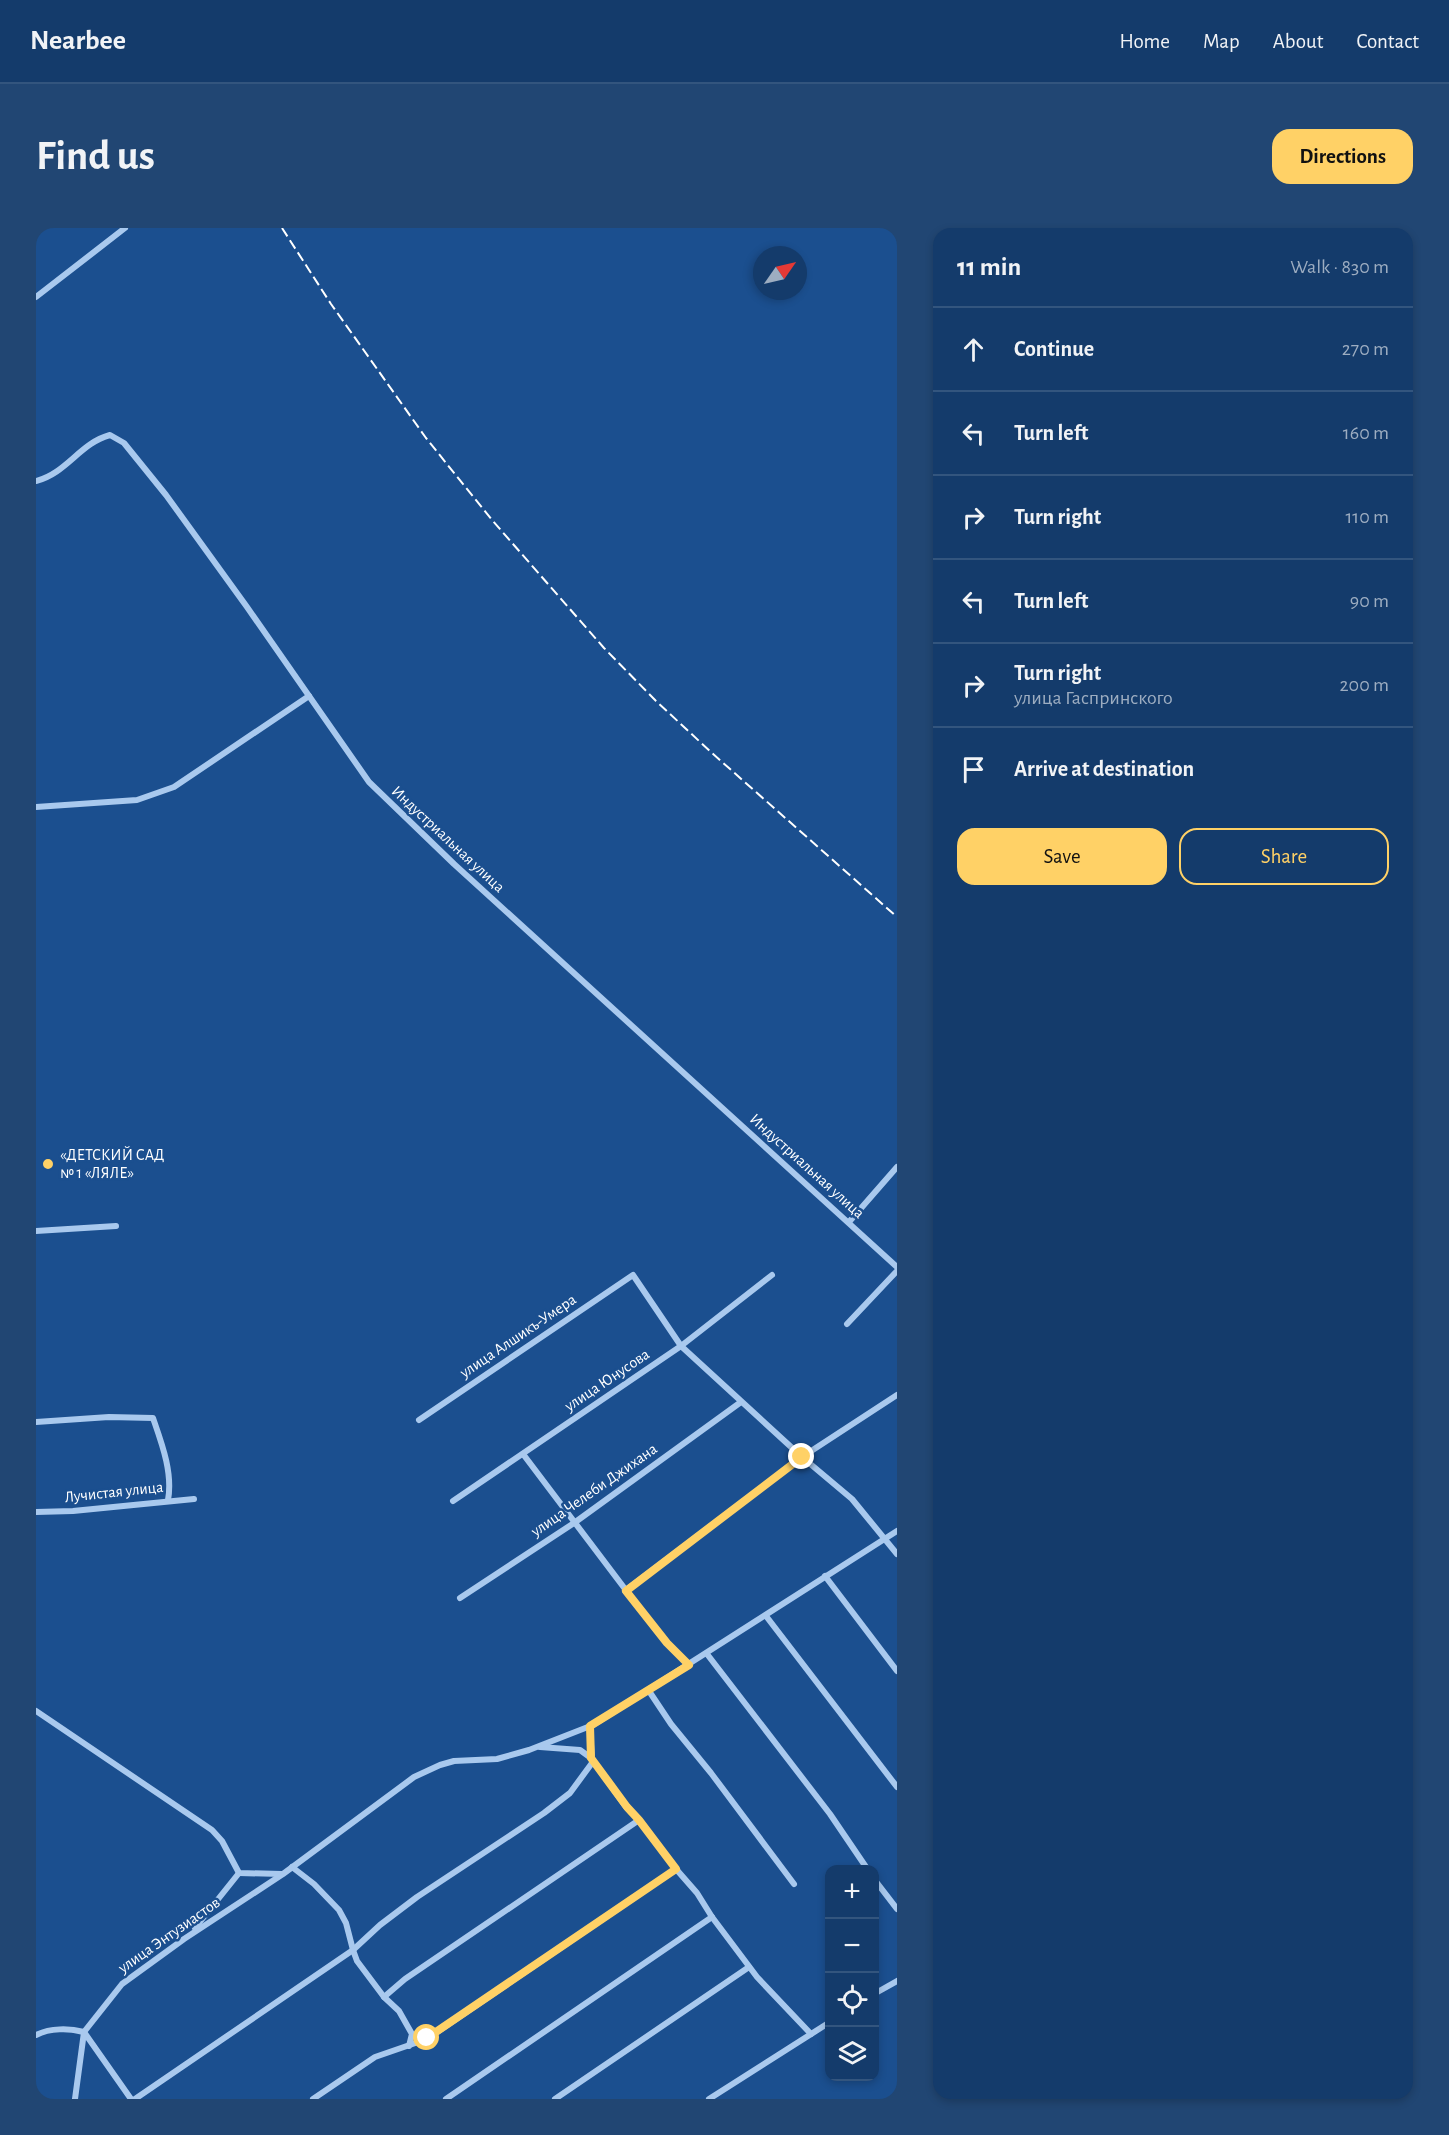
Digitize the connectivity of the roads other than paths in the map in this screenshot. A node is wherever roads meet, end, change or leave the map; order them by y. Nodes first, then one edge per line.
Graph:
1 (125, 228) edge
2 (36, 297) edge
3 (36, 481) edge
4 (309, 696) junction
5 (36, 807) edge
6 (897, 1167) edge
7 (849, 1222) junction
8 (116, 1226) dead end
9 (36, 1231) edge
10 (897, 1269) edge
11 (772, 1275) dead end
12 (847, 1324) dead end
13 (681, 1346) junction
14 (897, 1395) edge
15 (741, 1402) junction
16 (419, 1420) dead end
17 (36, 1422) edge
18 (523, 1454) junction
19 (802, 1457) junction
20 (194, 1499) dead end
21 (168, 1500) junction
22 (453, 1501) dead end
23 (36, 1512) edge
24 (574, 1522) junction
25 (897, 1531) edge
26 (885, 1539) junction
27 (897, 1554) edge
28 (825, 1576) junction
29 (626, 1591) junction
30 (460, 1598) dead end
31 (766, 1616) junction
32 (707, 1654) junction
33 (689, 1665) junction
34 (897, 1671) edge
35 (649, 1690) junction
36 (36, 1711) edge
37 (44, 1718) junction
38 (36, 1722) edge
39 (590, 1726) junction
40 (535, 1747) junction
41 (591, 1758) junction
42 (897, 1786) edge
43 (639, 1820) junction
44 (865, 1865) edge
45 (292, 1867) junction
46 (676, 1869) junction
47 (239, 1873) junction
48 (283, 1874) junction
49 (795, 1884) dead end
50 (879, 1886) edge
51 (897, 1909) edge
52 (712, 1917) junction
53 (184, 1939) junction
54 (353, 1950) junction
55 (749, 1967) junction
56 (897, 1981) edge
57 (879, 1991) edge
58 (384, 1997) junction
59 (825, 2025) edge
60 (84, 2032) junction
61 (811, 2034) junction
62 (36, 2035) edge
63 (409, 2046) junction
64 (75, 2099) edge
65 (133, 2099) edge
66 (314, 2099) edge
67 (446, 2099) edge
68 (555, 2099) edge
69 (709, 2099) edge

1 - 2 street
3 - 4 street, Индустриальная улица
4 - 5 street
4 - 7 street, Индустриальная улица
6 - 7 street
7 - 10 street, Индустриальная улица
8 - 9 street
10 - 12 street
11 - 13 street, улица Юнусова
13 - 15 street
13 - 16 street, улица Алшикъ-Умера
13 - 18 street, улица Юнусова
14 - 19 street
15 - 19 street
15 - 24 street, улица Челеби Джихана
17 - 21 street
18 - 22 street, улица Юнусова
18 - 24 street
19 - 26 street
19 - 29 street
20 - 21 street, Лучистая улица
21 - 23 street, Лучистая улица
24 - 29 street
24 - 30 street, улица Челеби Джихана
25 - 26 street, улица Энтузиастов
26 - 27 street
26 - 28 street, улица Энтузиастов
28 - 31 street, улица Энтузиастов
28 - 34 street
29 - 33 street
31 - 32 street, улица Энтузиастов
31 - 42 street
32 - 33 street, улица Энтузиастов
32 - 44 street
33 - 35 street, улица Энтузиастов
35 - 39 street, улица Энтузиастов
35 - 49 street
36 - 37 street
37 - 38 street
37 - 47 street
39 - 40 street, улица Энтузиастов
39 - 41 street
40 - 41 street
40 - 45 street, улица Энтузиастов
41 - 43 street
41 - 54 street
43 - 46 street
43 - 58 street
45 - 48 street, улица Энтузиастов
45 - 54 street
46 - 52 street
46 - 63 street
47 - 48 street
47 - 53 street
48 - 53 street, улица Энтузиастов
50 - 51 street
52 - 55 street
52 - 67 street
53 - 60 street, улица Энтузиастов
54 - 58 street
54 - 65 street
55 - 61 street
55 - 68 street
56 - 57 street
58 - 63 street
59 - 61 street
60 - 62 street
60 - 64 street
60 - 65 street
61 - 69 street
63 - 66 street

